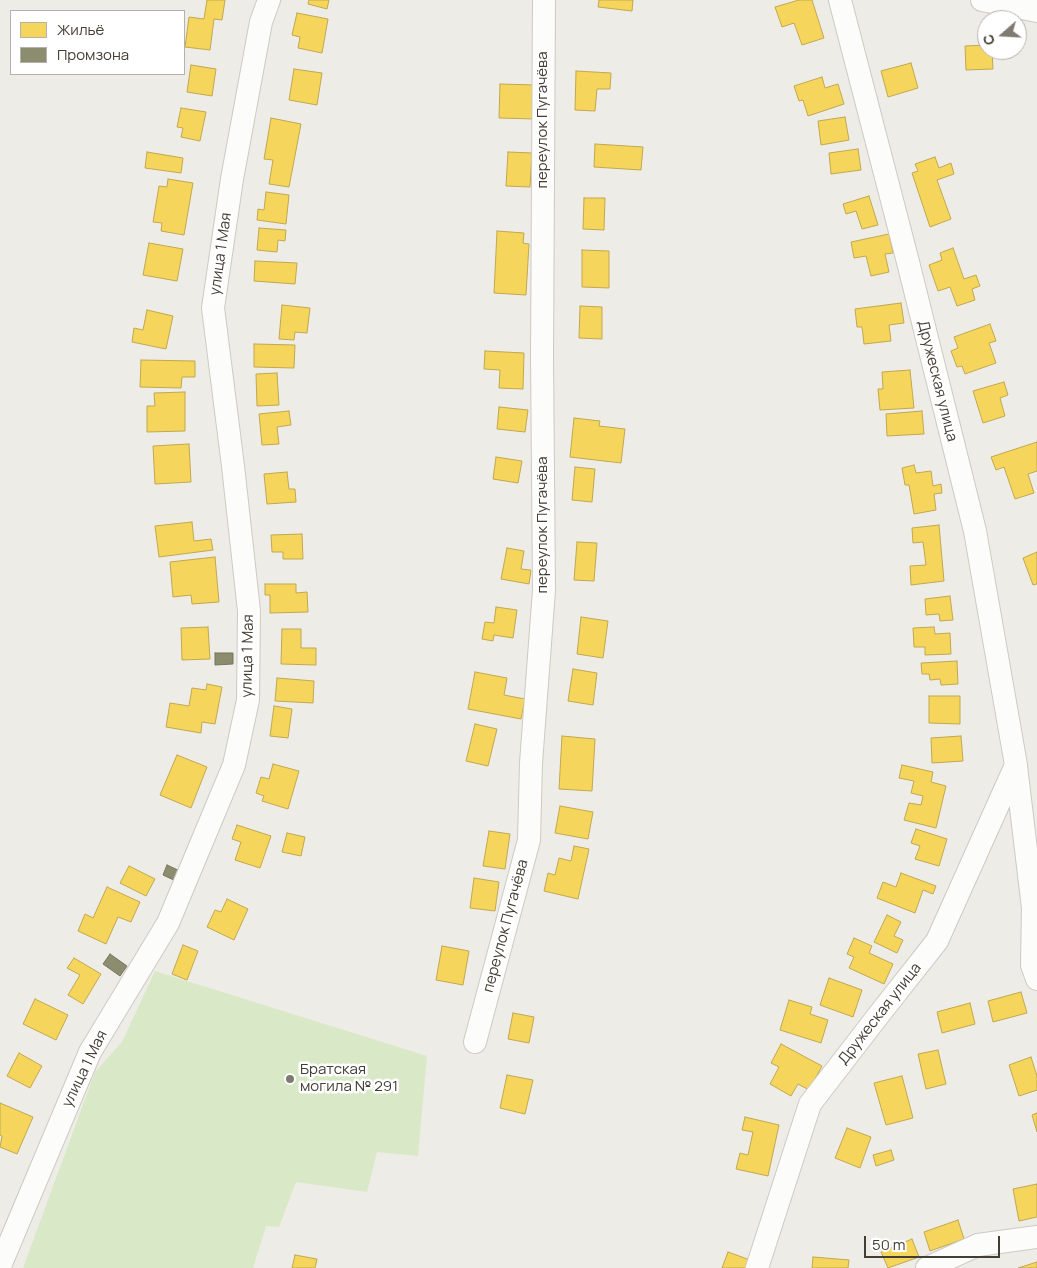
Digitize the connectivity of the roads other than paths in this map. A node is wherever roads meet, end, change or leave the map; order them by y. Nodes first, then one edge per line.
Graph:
1 (268, 0) edge
2 (544, 0) edge
3 (840, 0) edge
4 (982, 0) edge
5 (1037, 11) edge
6 (1016, 765) junction
7 (1037, 979) edge
8 (475, 1042) dead end
9 (1037, 1237) edge
10 (0, 1266) edge
11 (757, 1268) edge
12 (927, 1268) edge

1 - 10 street, улица 1 Мая
2 - 8 street, переулок Пугачёва
3 - 6 street, Дружеская улица
4 - 5 street
6 - 7 street, Дружеская улица
6 - 11 street, Дружеская улица
9 - 12 street

